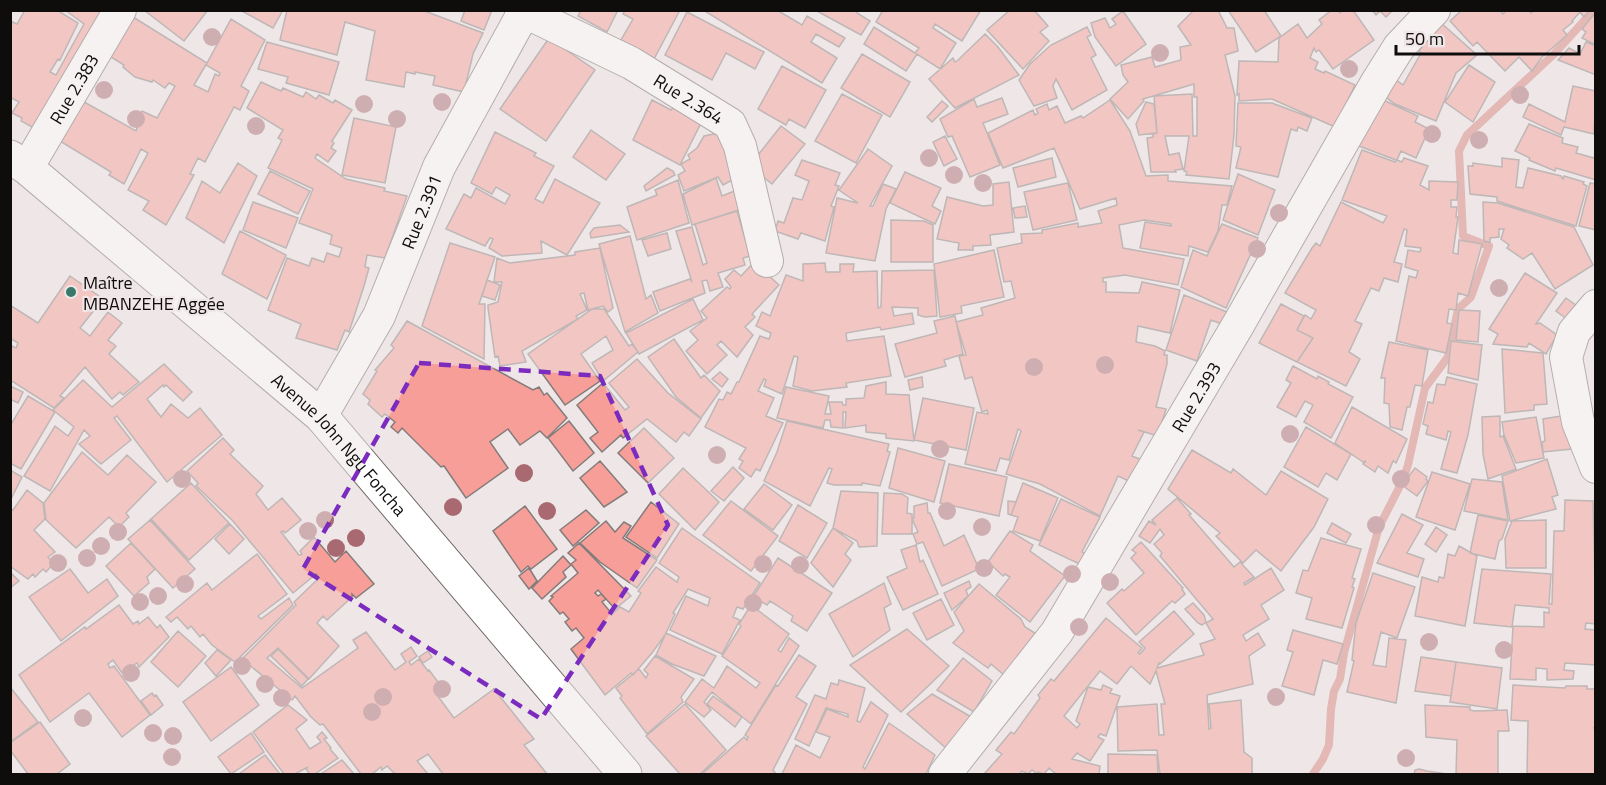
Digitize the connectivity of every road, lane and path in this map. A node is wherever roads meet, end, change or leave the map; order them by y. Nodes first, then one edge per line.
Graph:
1 (120, 10) edge
2 (1434, 10) edge
3 (524, 11) edge
4 (19, 162) edge
5 (767, 261) dead end
6 (1596, 306) edge
7 (321, 416) junction
8 (1596, 467) edge
9 (625, 774) edge
10 (945, 774) edge

1 - 4 street, Rue 2.383
2 - 10 street, Rue 2.393
3 - 5 street, Rue 2.364
3 - 7 street, Rue 2.391
4 - 7 main road, Avenue John Ngu Foncha
6 - 8 street
7 - 9 main road, Avenue John Ngu Foncha

